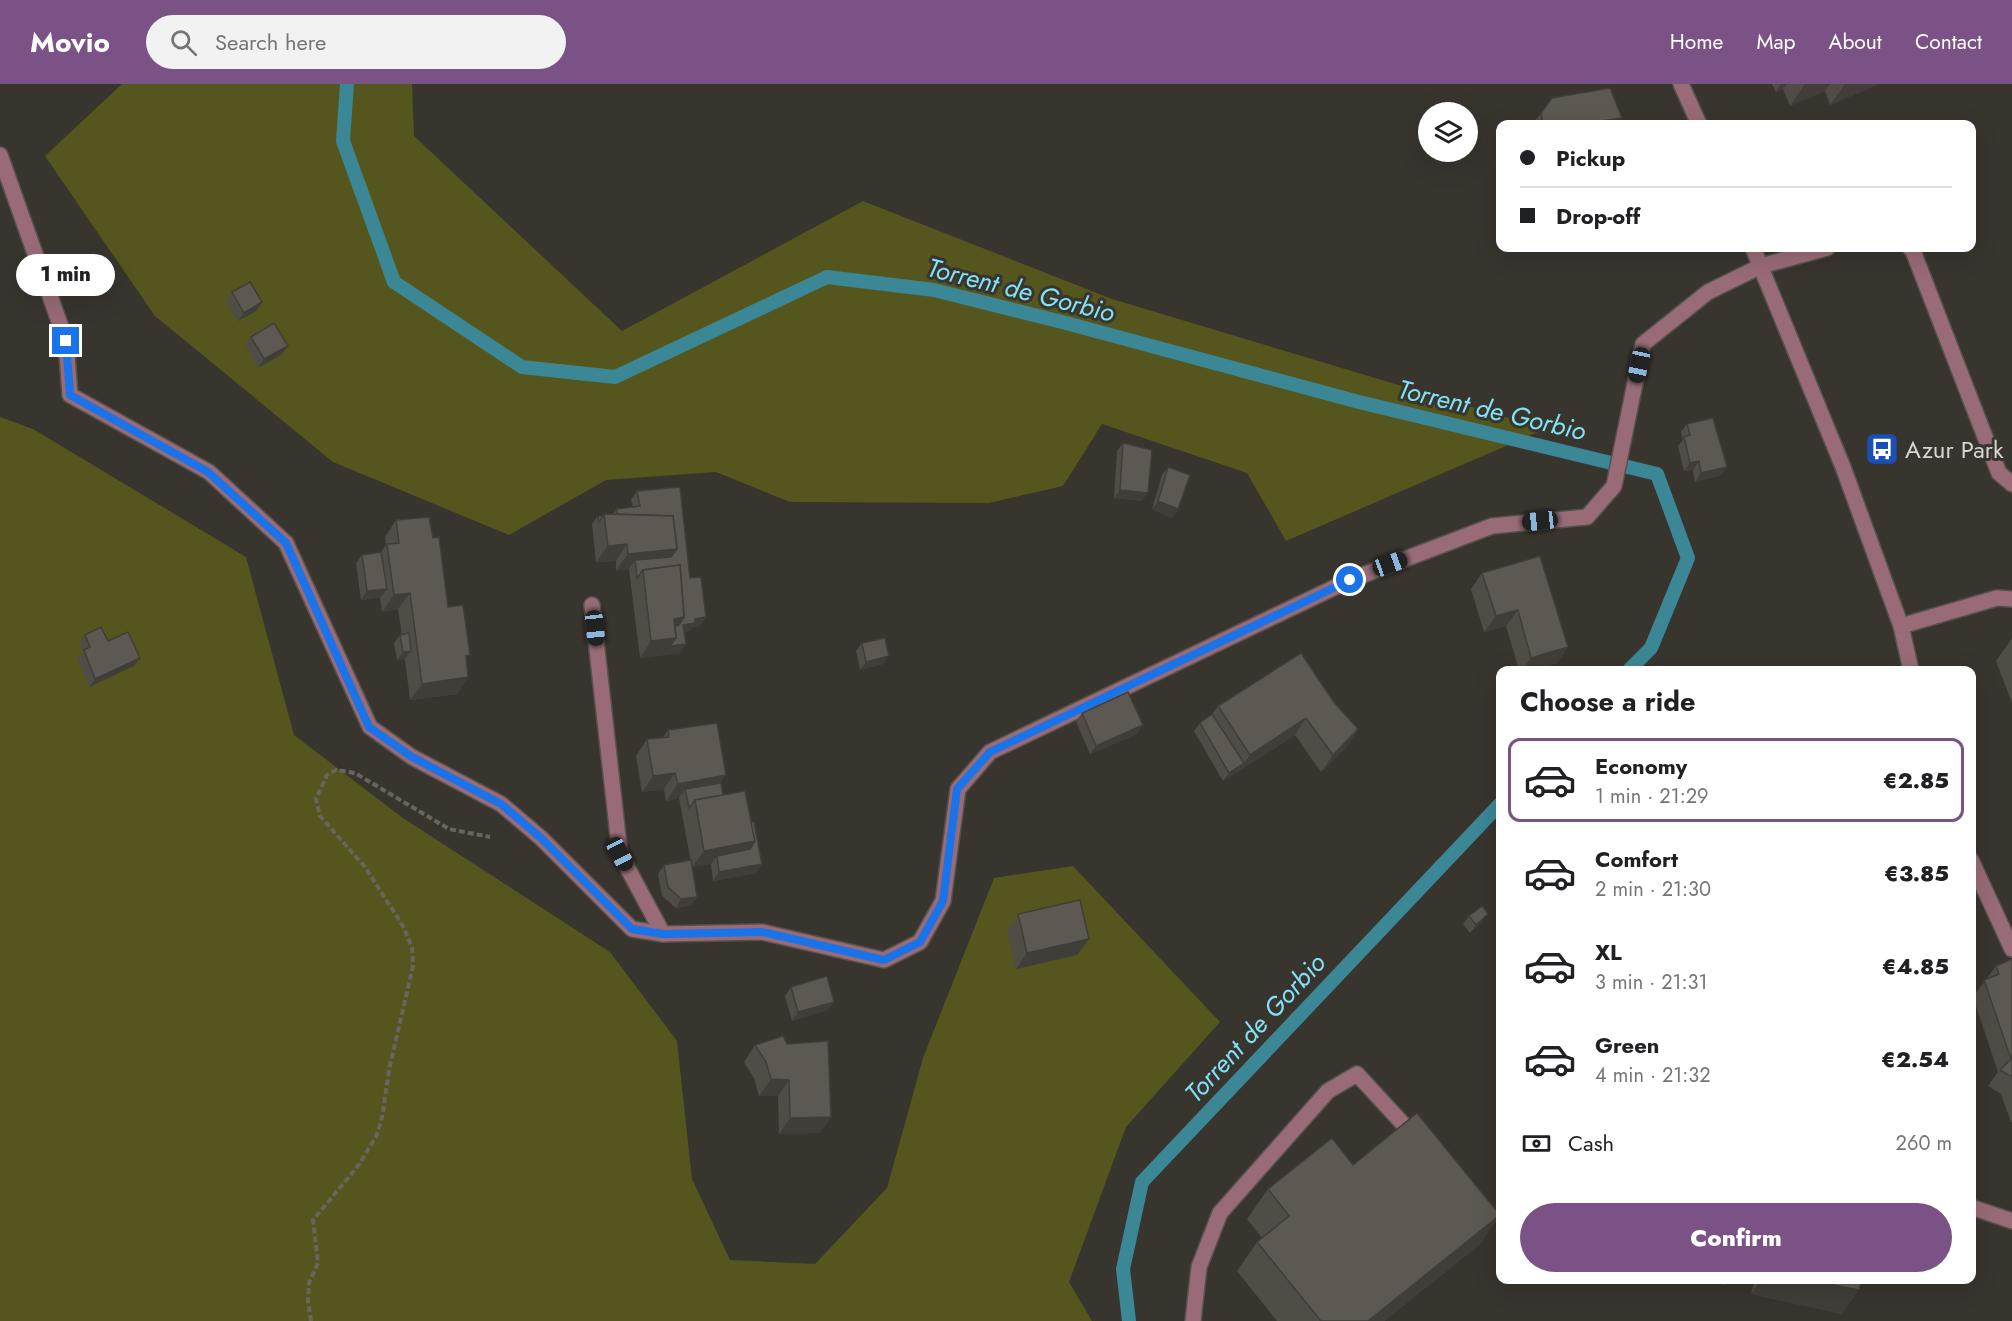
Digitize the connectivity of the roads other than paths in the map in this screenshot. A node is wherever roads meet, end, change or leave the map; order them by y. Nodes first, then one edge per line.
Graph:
1 (1682, 84) edge
2 (1697, 120) edge
3 (0, 155) edge
4 (1755, 252) edge
5 (1812, 252) edge
6 (1913, 252) edge
7 (1761, 266) junction
8 (2012, 484) edge
9 (2012, 599) edge
10 (592, 605) dead end
11 (1901, 626) junction
12 (1910, 666) edge
13 (1976, 871) edge
14 (663, 934) junction
15 (2012, 949) edge
16 (1428, 1151) edge
17 (1976, 1209) edge
18 (2012, 1221) edge
19 (1193, 1321) edge

1 - 2 street
3 - 14 street
4 - 7 street
5 - 7 street
6 - 8 street
7 - 11 street
7 - 14 street
9 - 11 street
10 - 14 street
11 - 12 street
13 - 15 street
16 - 19 street
17 - 18 street

